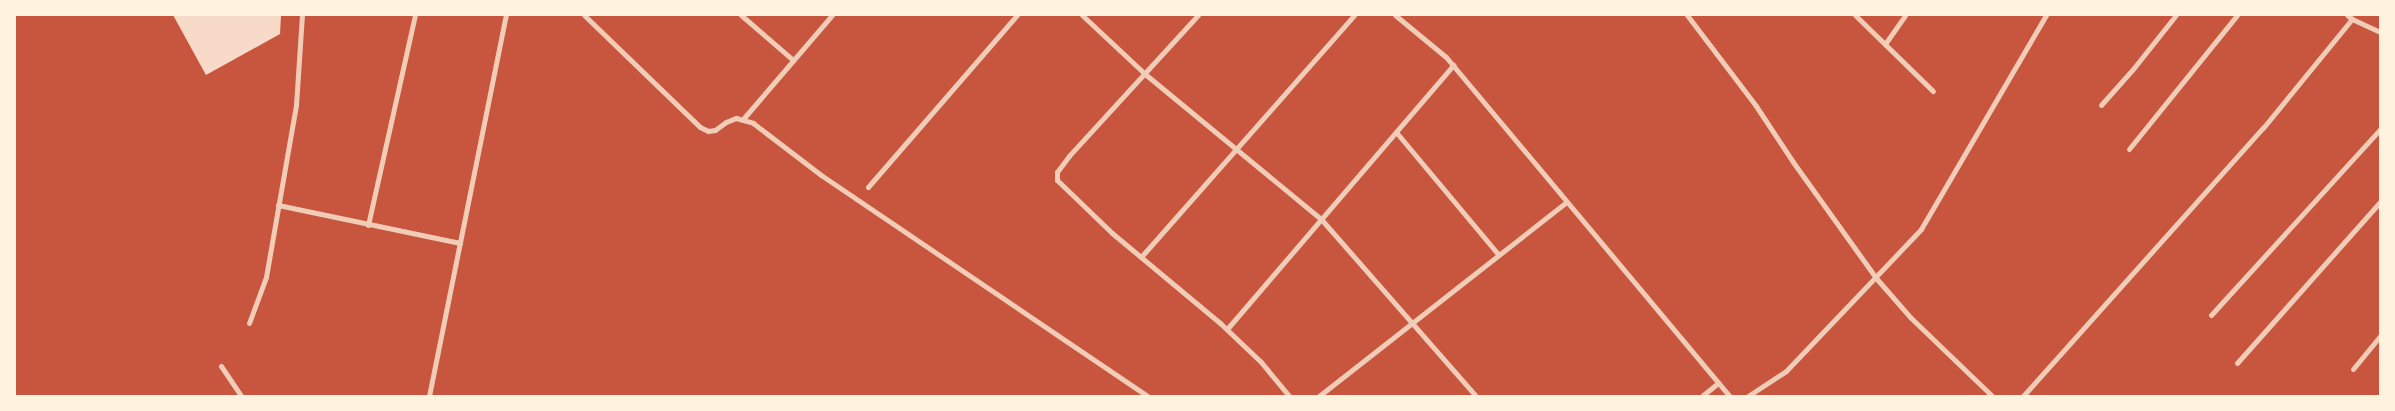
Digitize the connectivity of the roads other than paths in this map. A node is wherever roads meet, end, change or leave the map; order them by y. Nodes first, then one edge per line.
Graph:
1 (302, 15) edge
2 (415, 15) edge
3 (506, 15) edge
4 (584, 15) edge
5 (741, 15) edge
6 (832, 15) edge
7 (1017, 15) edge
8 (1082, 15) edge
9 (1198, 15) edge
10 (1354, 15) edge
11 (1395, 15) edge
12 (1687, 15) edge
13 (1855, 15) edge
14 (1905, 15) edge
15 (2046, 15) edge
16 (2176, 15) edge
17 (2237, 15) edge
18 (2347, 15) edge
19 (2352, 19) junction
20 (2380, 32) edge
21 (1885, 44) junction
22 (793, 60) junction
23 (1453, 65) junction
24 (1145, 74) junction
25 (1933, 91) dead end
26 (2101, 105) dead end
27 (743, 119) junction
28 (2380, 129) edge
29 (1396, 132) junction
30 (2128, 149) dead end
31 (1237, 150) junction
32 (868, 187) dead end
33 (1566, 202) junction
34 (2380, 202) edge
35 (278, 205) junction
36 (1321, 219) junction
37 (368, 225) junction
38 (460, 243) junction
39 (1499, 256) junction
40 (1141, 257) junction
41 (1876, 278) junction
42 (2211, 315) dead end
43 (249, 324) dead end
44 (1413, 324) junction
45 (1226, 329) junction
46 (2380, 336) edge
47 (2237, 363) dead end
48 (221, 366) dead end
49 (2353, 369) dead end
50 (1718, 382) junction
51 (241, 396) edge
52 (429, 396) edge
53 (1147, 396) edge
54 (1289, 396) edge
55 (1319, 396) edge
56 (1476, 396) edge
57 (1702, 396) edge
58 (1729, 396) edge
59 (1748, 396) edge
60 (1992, 396) edge
61 (2024, 396) edge

1 - 35 street
2 - 37 street
3 - 38 street
4 - 27 street
5 - 22 street
6 - 22 street
7 - 32 street
8 - 24 street
9 - 24 street
10 - 31 street
11 - 23 street
12 - 41 street
13 - 21 street
14 - 21 street
15 - 41 street
16 - 26 street
17 - 30 street
18 - 19 street
19 - 20 street
19 - 61 street
21 - 25 street
22 - 27 street
23 - 29 street
23 - 33 street
24 - 31 street
24 - 40 street
27 - 53 street
28 - 42 street
29 - 36 street
29 - 39 street
31 - 36 street
31 - 40 street
33 - 39 street
33 - 50 street
34 - 47 street
35 - 37 street
35 - 43 street
36 - 44 street
36 - 45 street
37 - 38 street
38 - 52 street
39 - 44 street
40 - 45 street
41 - 59 street
41 - 60 street
44 - 55 street
44 - 56 street
45 - 54 street
46 - 49 street
48 - 51 street
50 - 57 street
50 - 58 street

